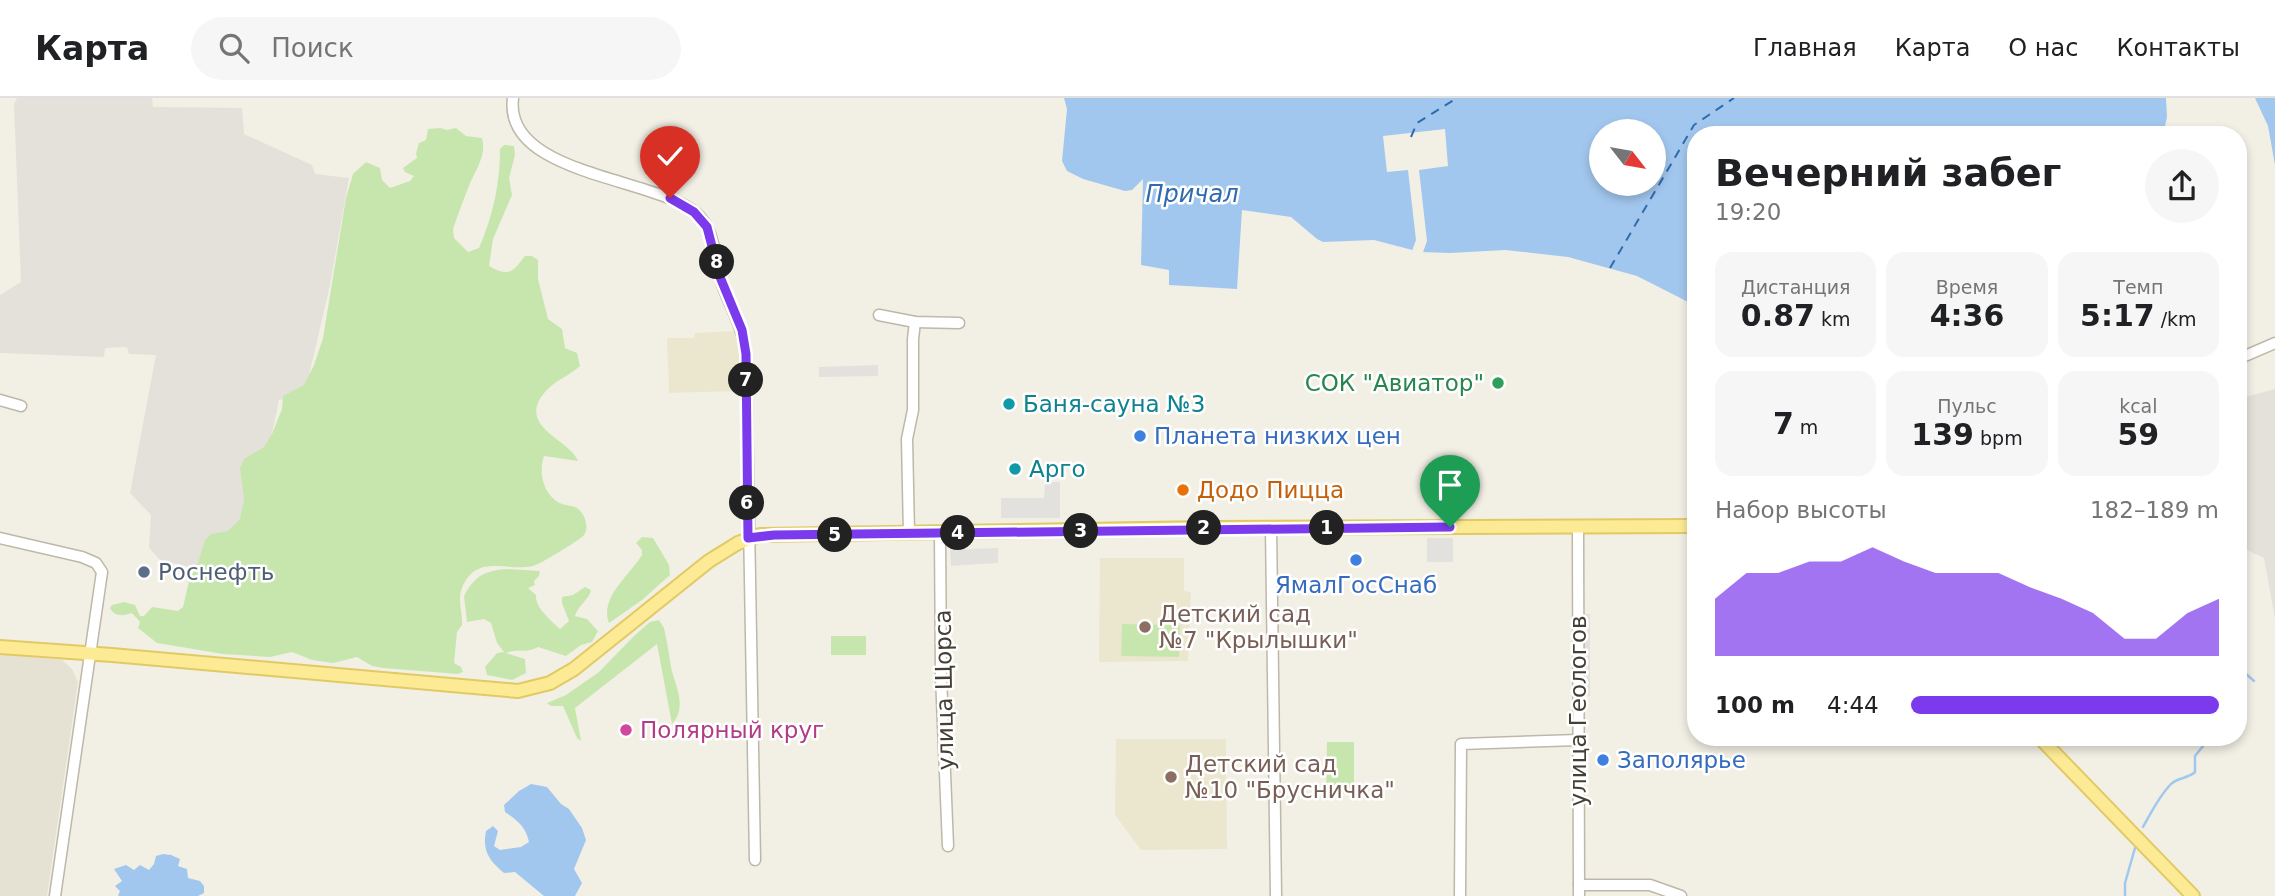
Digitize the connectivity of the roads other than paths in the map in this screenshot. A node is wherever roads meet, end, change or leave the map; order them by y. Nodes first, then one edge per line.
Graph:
1 (513, 98) edge
2 (879, 315) dead end
3 (915, 322) junction
4 (959, 323) dead end
5 (2275, 343) edge
6 (2247, 355) edge
7 (0, 400) edge
8 (21, 406) dead end
9 (1578, 526) junction
10 (1687, 526) edge
11 (1272, 528) junction
12 (909, 534) junction
13 (940, 534) junction
14 (0, 538) edge
15 (748, 538) junction
16 (0, 647) edge
17 (90, 653) junction
18 (1578, 740) junction
19 (2048, 746) edge
20 (948, 846) dead end
21 (755, 860) dead end
22 (1579, 884) junction
23 (2191, 894) edge
24 (55, 896) edge
25 (1276, 896) edge
26 (1460, 896) edge
27 (1579, 896) edge
28 (1681, 896) edge

1 - 15 street
2 - 3 street
3 - 4 street
3 - 12 street
5 - 6 street
7 - 8 street
9 - 10 main road
9 - 11 main road
9 - 18 street, улица Геологов
11 - 13 main road
11 - 25 street
12 - 13 main road
12 - 15 main road
13 - 20 street, улица Щорса
14 - 17 street
15 - 17 main road
15 - 21 street
16 - 17 main road
17 - 24 street
18 - 22 street, улица Геологов
18 - 26 street
19 - 23 main road
22 - 27 street, улица Геологов
22 - 28 street

